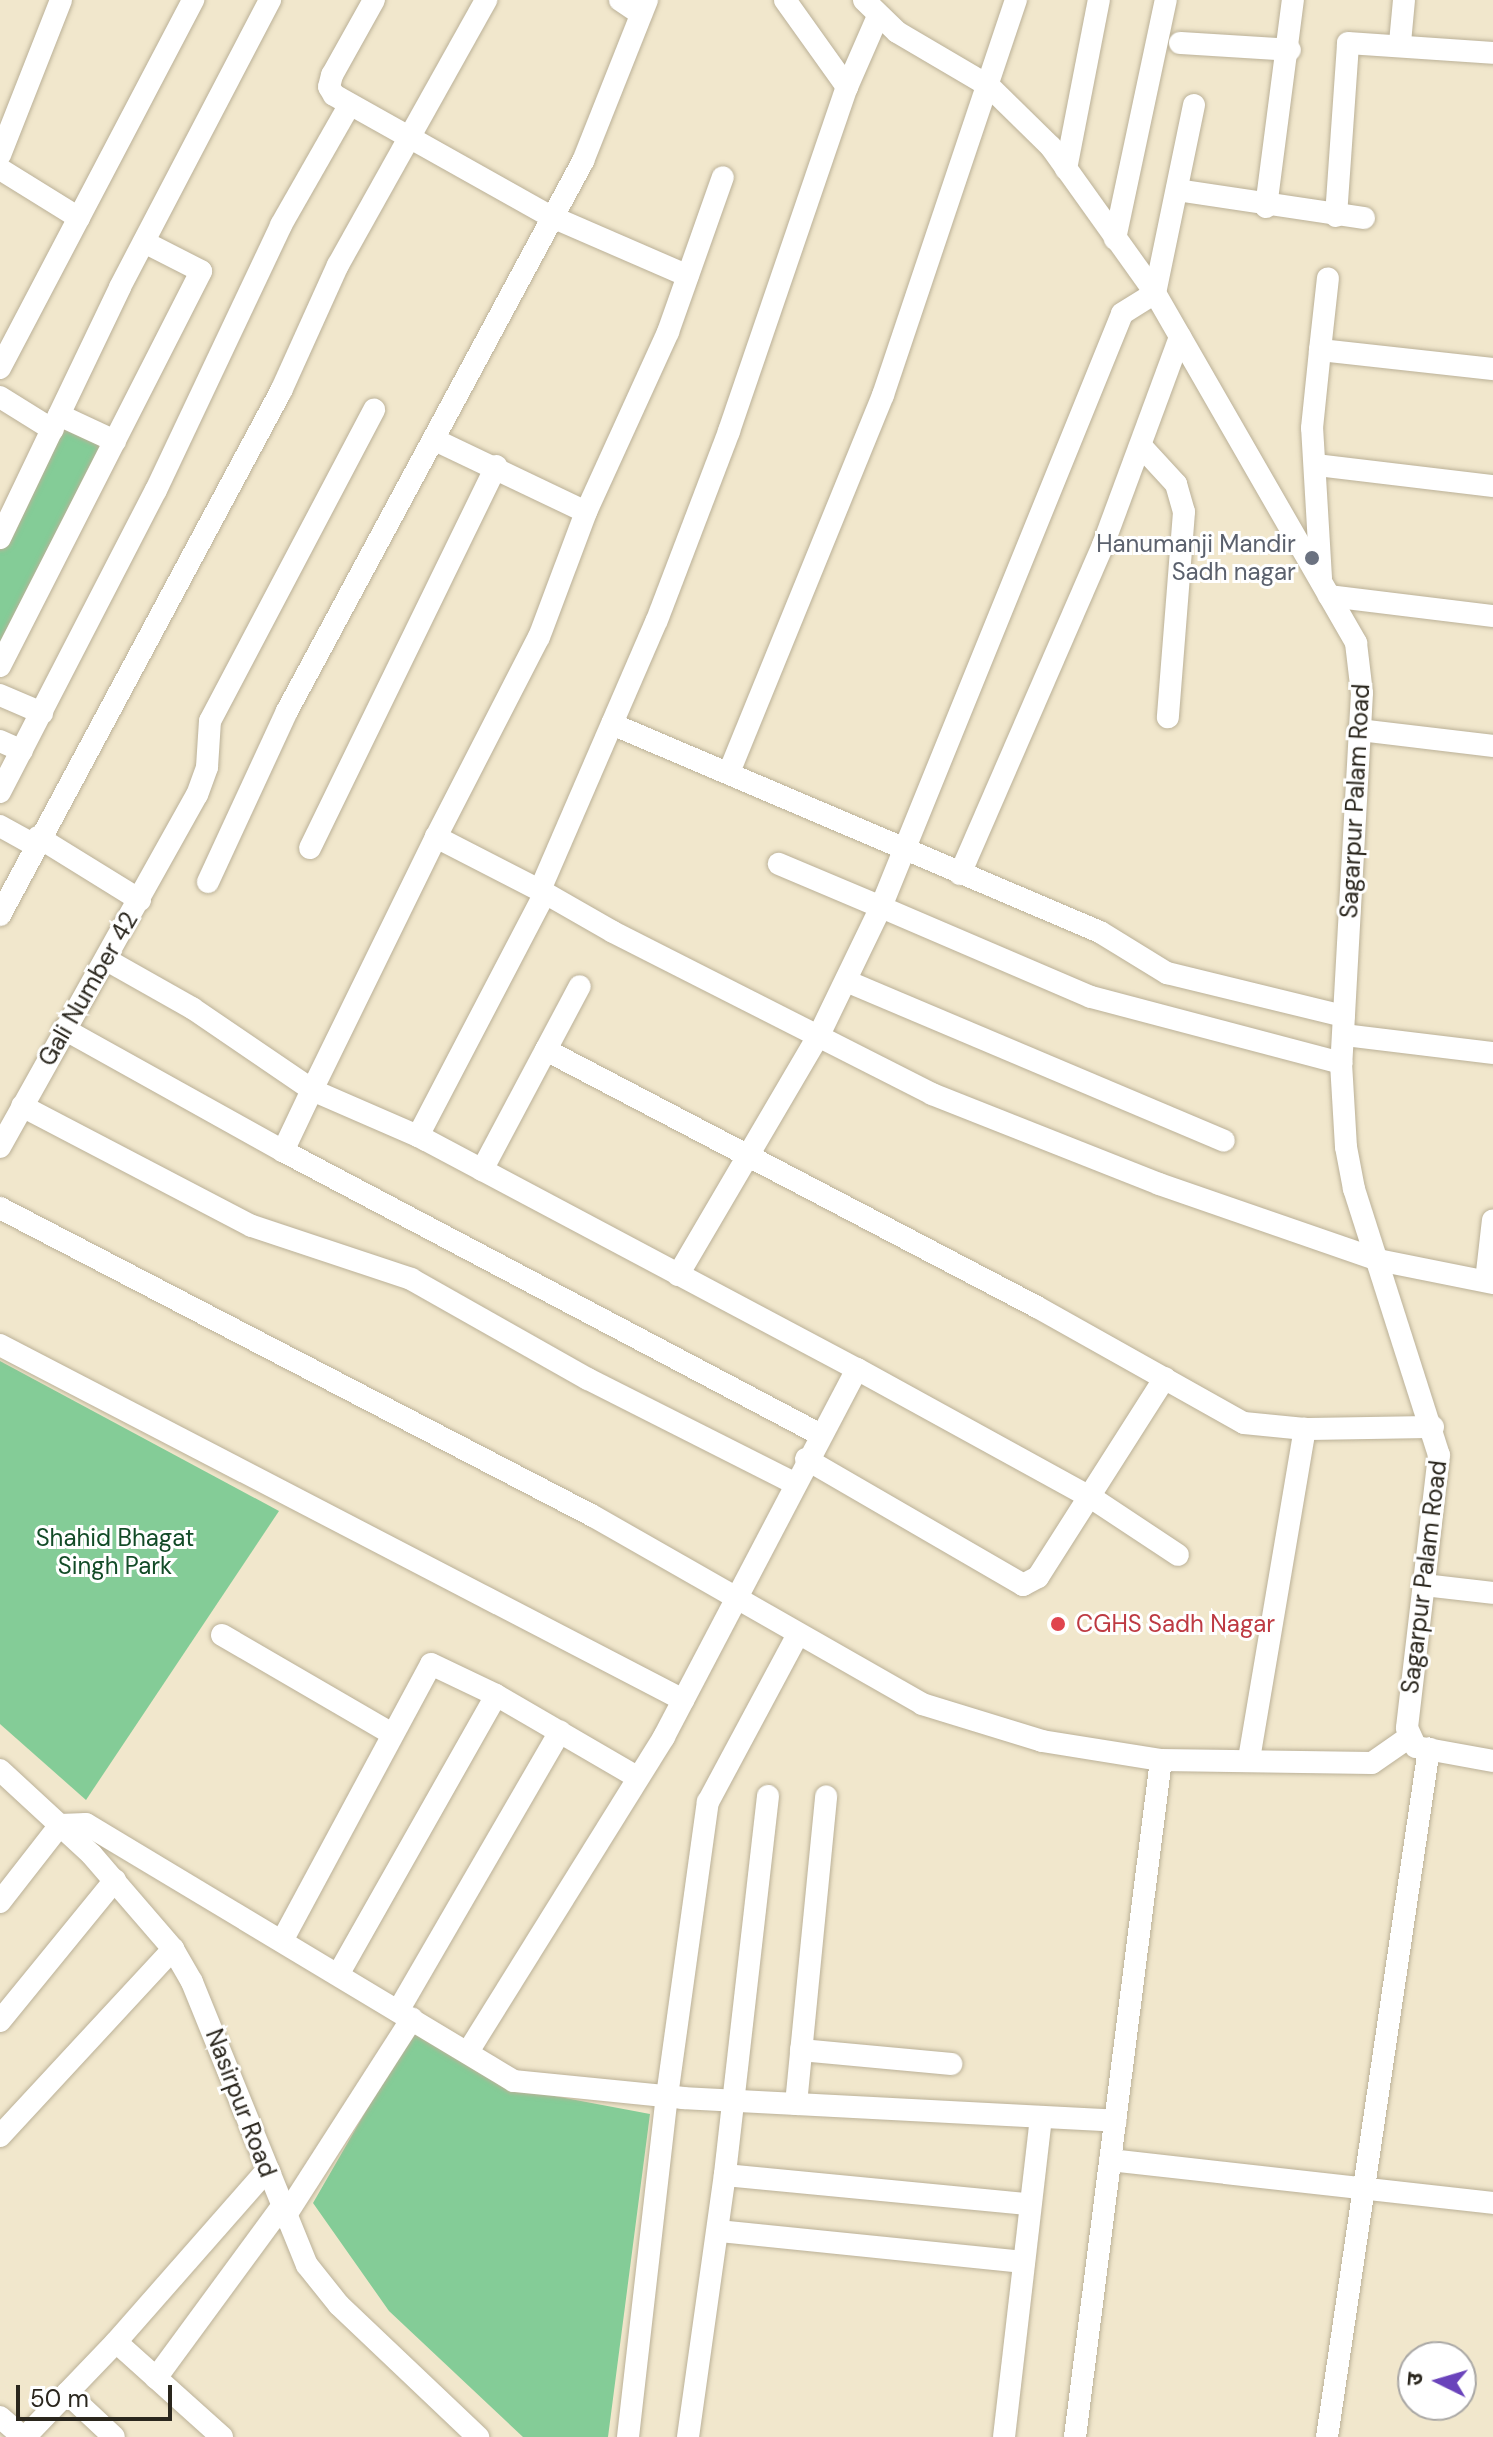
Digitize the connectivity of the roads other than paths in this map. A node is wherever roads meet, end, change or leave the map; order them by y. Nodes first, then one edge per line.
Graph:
1 (61, 0) edge
2 (193, 0) edge
3 (270, 0) edge
4 (374, 0) edge
5 (486, 0) edge
6 (620, 0) edge
7 (785, 0) edge
8 (1016, 0) edge
9 (1099, 0) edge
10 (1166, 0) edge
11 (1293, 0) edge
12 (1404, 0) edge
13 (644, 7) edge
14 (871, 8) edge
15 (1180, 43) dead end
16 (1400, 43) junction
17 (1290, 50) junction
18 (1493, 53) edge
19 (989, 86) junction
20 (847, 87) junction
21 (1194, 105) dead end
22 (349, 106) junction
23 (410, 137) junction
24 (0, 155) edge
25 (0, 169) edge
26 (1066, 169) junction
27 (723, 177) dead end
28 (1177, 190) junction
29 (1266, 207) junction
30 (550, 216) junction
31 (1336, 216) junction
32 (79, 218) junction
33 (1364, 218) dead end
34 (1115, 239) junction
35 (144, 242) junction
36 (688, 276) junction
37 (1328, 278) dead end
38 (1155, 293) junction
39 (1180, 337) junction
40 (1320, 350) junction
41 (0, 368) edge
42 (1493, 369) edge
43 (3, 407) edge
44 (374, 410) dead end
45 (56, 422) junction
46 (435, 440) junction
47 (115, 441) junction
48 (1141, 446) junction
49 (1316, 465) junction
50 (496, 466) junction
51 (1493, 486) edge
52 (586, 512) junction
53 (0, 538) edge
54 (1325, 590) junction
55 (1493, 616) edge
56 (0, 666) edge
57 (0, 695) edge
58 (42, 713) junction
59 (1168, 717) dead end
60 (612, 724) junction
61 (1359, 730) junction
62 (0, 741) edge
63 (1493, 746) edge
64 (22, 751) junction
65 (730, 770) junction
66 (0, 792) edge
67 (0, 826) edge
68 (436, 837) junction
69 (36, 841) junction
70 (310, 848) dead end
71 (906, 848) junction
72 (779, 864) dead end
73 (960, 874) junction
74 (208, 882) dead end
75 (543, 891) junction
76 (140, 900) junction
77 (881, 907) junction
78 (0, 915) edge
79 (107, 960) junction
80 (846, 981) junction
81 (580, 986) dead end
82 (1344, 1026) junction
83 (64, 1029) junction
84 (818, 1037) junction
85 (546, 1050) junction
86 (1493, 1053) edge
87 (1341, 1063) junction
88 (312, 1090) junction
89 (22, 1106) junction
90 (418, 1136) junction
91 (1224, 1141) dead end
92 (0, 1147) edge
93 (283, 1151) junction
94 (749, 1157) junction
95 (482, 1170) junction
96 (0, 1208) edge
97 (1493, 1220) edge
98 (1378, 1260) junction
99 (678, 1275) junction
100 (1490, 1282) edge
101 (0, 1345) edge
102 (857, 1369) junction
103 (1165, 1378) junction
104 (1433, 1427) junction
105 (1305, 1429) junction
106 (819, 1434) junction
107 (806, 1459) junction
108 (794, 1483) junction
109 (1092, 1498) junction
110 (1178, 1555) dead end
111 (1424, 1585) junction
112 (1493, 1593) edge
113 (734, 1598) junction
114 (222, 1635) dead end
115 (797, 1636) junction
116 (496, 1695) junction
117 (683, 1700) junction
118 (1408, 1728) junction
119 (560, 1732) junction
120 (392, 1734) junction
121 (1429, 1749) junction
122 (1249, 1759) junction
123 (1161, 1760) junction
124 (1493, 1761) edge
125 (0, 1770) edge
126 (637, 1777) junction
127 (768, 1796) dead end
128 (826, 1796) dead end
129 (60, 1825) junction
130 (115, 1880) junction
131 (0, 1902) edge
132 (283, 1939) junction
133 (173, 1949) junction
134 (339, 1973) junction
135 (405, 2015) junction
136 (0, 2021) edge
137 (801, 2050) junction
138 (468, 2052) junction
139 (951, 2064) dead end
140 (667, 2096) junction
141 (736, 2101) junction
142 (796, 2104) junction
143 (1041, 2117) junction
144 (1115, 2121) junction
145 (0, 2136) edge
146 (1110, 2160) junction
147 (268, 2169) junction
148 (725, 2175) junction
149 (1366, 2189) junction
150 (1493, 2203) edge
151 (1028, 2204) junction
152 (282, 2213) junction
153 (719, 2231) junction
154 (1022, 2262) junction
155 (116, 2342) junction
156 (156, 2378) junction
157 (67, 2393) junction
158 (0, 2417) edge
159 (24, 2437) edge
160 (114, 2437) edge
161 (222, 2437) edge
162 (478, 2437) edge
163 (628, 2437) edge
164 (688, 2437) edge
165 (1004, 2437) edge
166 (1075, 2437) edge
167 (1327, 2437) edge

1 - 24 street
2 - 32 street
3 - 35 street
4 - 22 street
5 - 23 street
6 - 13 street
7 - 20 street
8 - 19 street
9 - 26 street
10 - 34 street
11 - 17 street
12 - 16 street
13 - 30 street
14 - 19 street, Sagarpur Palam Road
14 - 20 street
15 - 17 street
16 - 18 street
16 - 31 street
17 - 29 street
19 - 26 street, Sagarpur Palam Road
19 - 65 street
20 - 60 street
21 - 28 street
22 - 23 street
22 - 58 street
23 - 30 street
23 - 69 street
25 - 32 street
26 - 34 street, Sagarpur Palam Road
27 - 36 street
28 - 29 street
28 - 38 street
29 - 31 street
30 - 36 street
30 - 46 street
31 - 33 street
32 - 41 street
34 - 38 street, Sagarpur Palam Road
35 - 45 street
35 - 47 street
36 - 52 street
37 - 40 street
38 - 39 street, Sagarpur Palam Road
38 - 71 street
39 - 48 street
39 - 54 street, Sagarpur Palam Road
40 - 42 street
40 - 49 street
43 - 45 street
44 - 76 street, Gali Number 42
45 - 47 street
45 - 53 street
46 - 50 street
46 - 74 street
47 - 56 street
48 - 59 street
48 - 73 street
49 - 51 street
49 - 54 street
50 - 52 street
50 - 70 street
52 - 68 street
54 - 55 street
54 - 61 street, Sagarpur Palam Road
57 - 58 street
58 - 64 street
60 - 65 street
60 - 75 street
61 - 63 street
61 - 82 street, Sagarpur Palam Road
62 - 64 street
64 - 66 street
65 - 71 street
67 - 69 street
68 - 75 street
68 - 88 street
69 - 76 street
69 - 78 street
71 - 73 street
71 - 77 street
72 - 77 street
73 - 82 street
75 - 84 street
75 - 90 street
76 - 79 street, Gali Number 42
77 - 80 street
77 - 87 street
79 - 83 street, Gali Number 42
79 - 88 street
80 - 84 street
80 - 91 street
81 - 85 street
82 - 86 street
82 - 87 street, Sagarpur Palam Road
83 - 89 street, Gali Number 42
83 - 93 street
84 - 94 street
84 - 98 street
85 - 94 street
85 - 95 street
87 - 98 street, Sagarpur Palam Road
88 - 90 street
88 - 93 street
89 - 92 street, Gali Number 42
89 - 108 street
90 - 95 street
93 - 106 street
94 - 99 street
94 - 103 street
95 - 99 street
96 - 113 street
97 - 100 street
98 - 100 street
98 - 104 street, Sagarpur Palam Road
99 - 102 street
101 - 117 street
102 - 106 street
102 - 109 street
103 - 105 street
103 - 109 street
104 - 105 street
104 - 111 street, Sagarpur Palam Road
105 - 122 street
106 - 107 street
107 - 108 street
107 - 109 street
108 - 113 street
109 - 110 street
111 - 112 street
111 - 118 street, Sagarpur Palam Road
113 - 115 street
113 - 117 street
114 - 120 street
115 - 123 street
115 - 140 street
116 - 119 street
116 - 120 street
116 - 134 street
117 - 126 street
118 - 121 street
118 - 122 street
119 - 126 street
119 - 135 street
120 - 132 street
121 - 124 street
121 - 149 street
122 - 123 street
123 - 144 street
125 - 129 street, Nasirpur Road
126 - 138 street
127 - 141 street
128 - 137 street
129 - 130 street, Nasirpur Road
129 - 131 street
129 - 132 street
130 - 133 street, Nasirpur Road
130 - 136 street
132 - 134 street
133 - 145 street
133 - 147 street, Nasirpur Road
134 - 135 street
135 - 138 street
135 - 152 street
137 - 139 street
137 - 142 street
138 - 140 street
140 - 141 street
140 - 163 street
141 - 142 street
141 - 148 street
142 - 143 street
143 - 144 street
143 - 151 street
144 - 146 street
146 - 149 street
146 - 166 street
147 - 152 street, Nasirpur Road
147 - 155 street
148 - 151 street
148 - 153 street
149 - 150 street
149 - 167 street
151 - 154 street
152 - 156 street
152 - 162 street, Nasirpur Road
153 - 154 street
153 - 164 street
154 - 165 street
155 - 156 street
155 - 157 street
156 - 161 street
157 - 159 street
157 - 160 street
158 - 159 street

